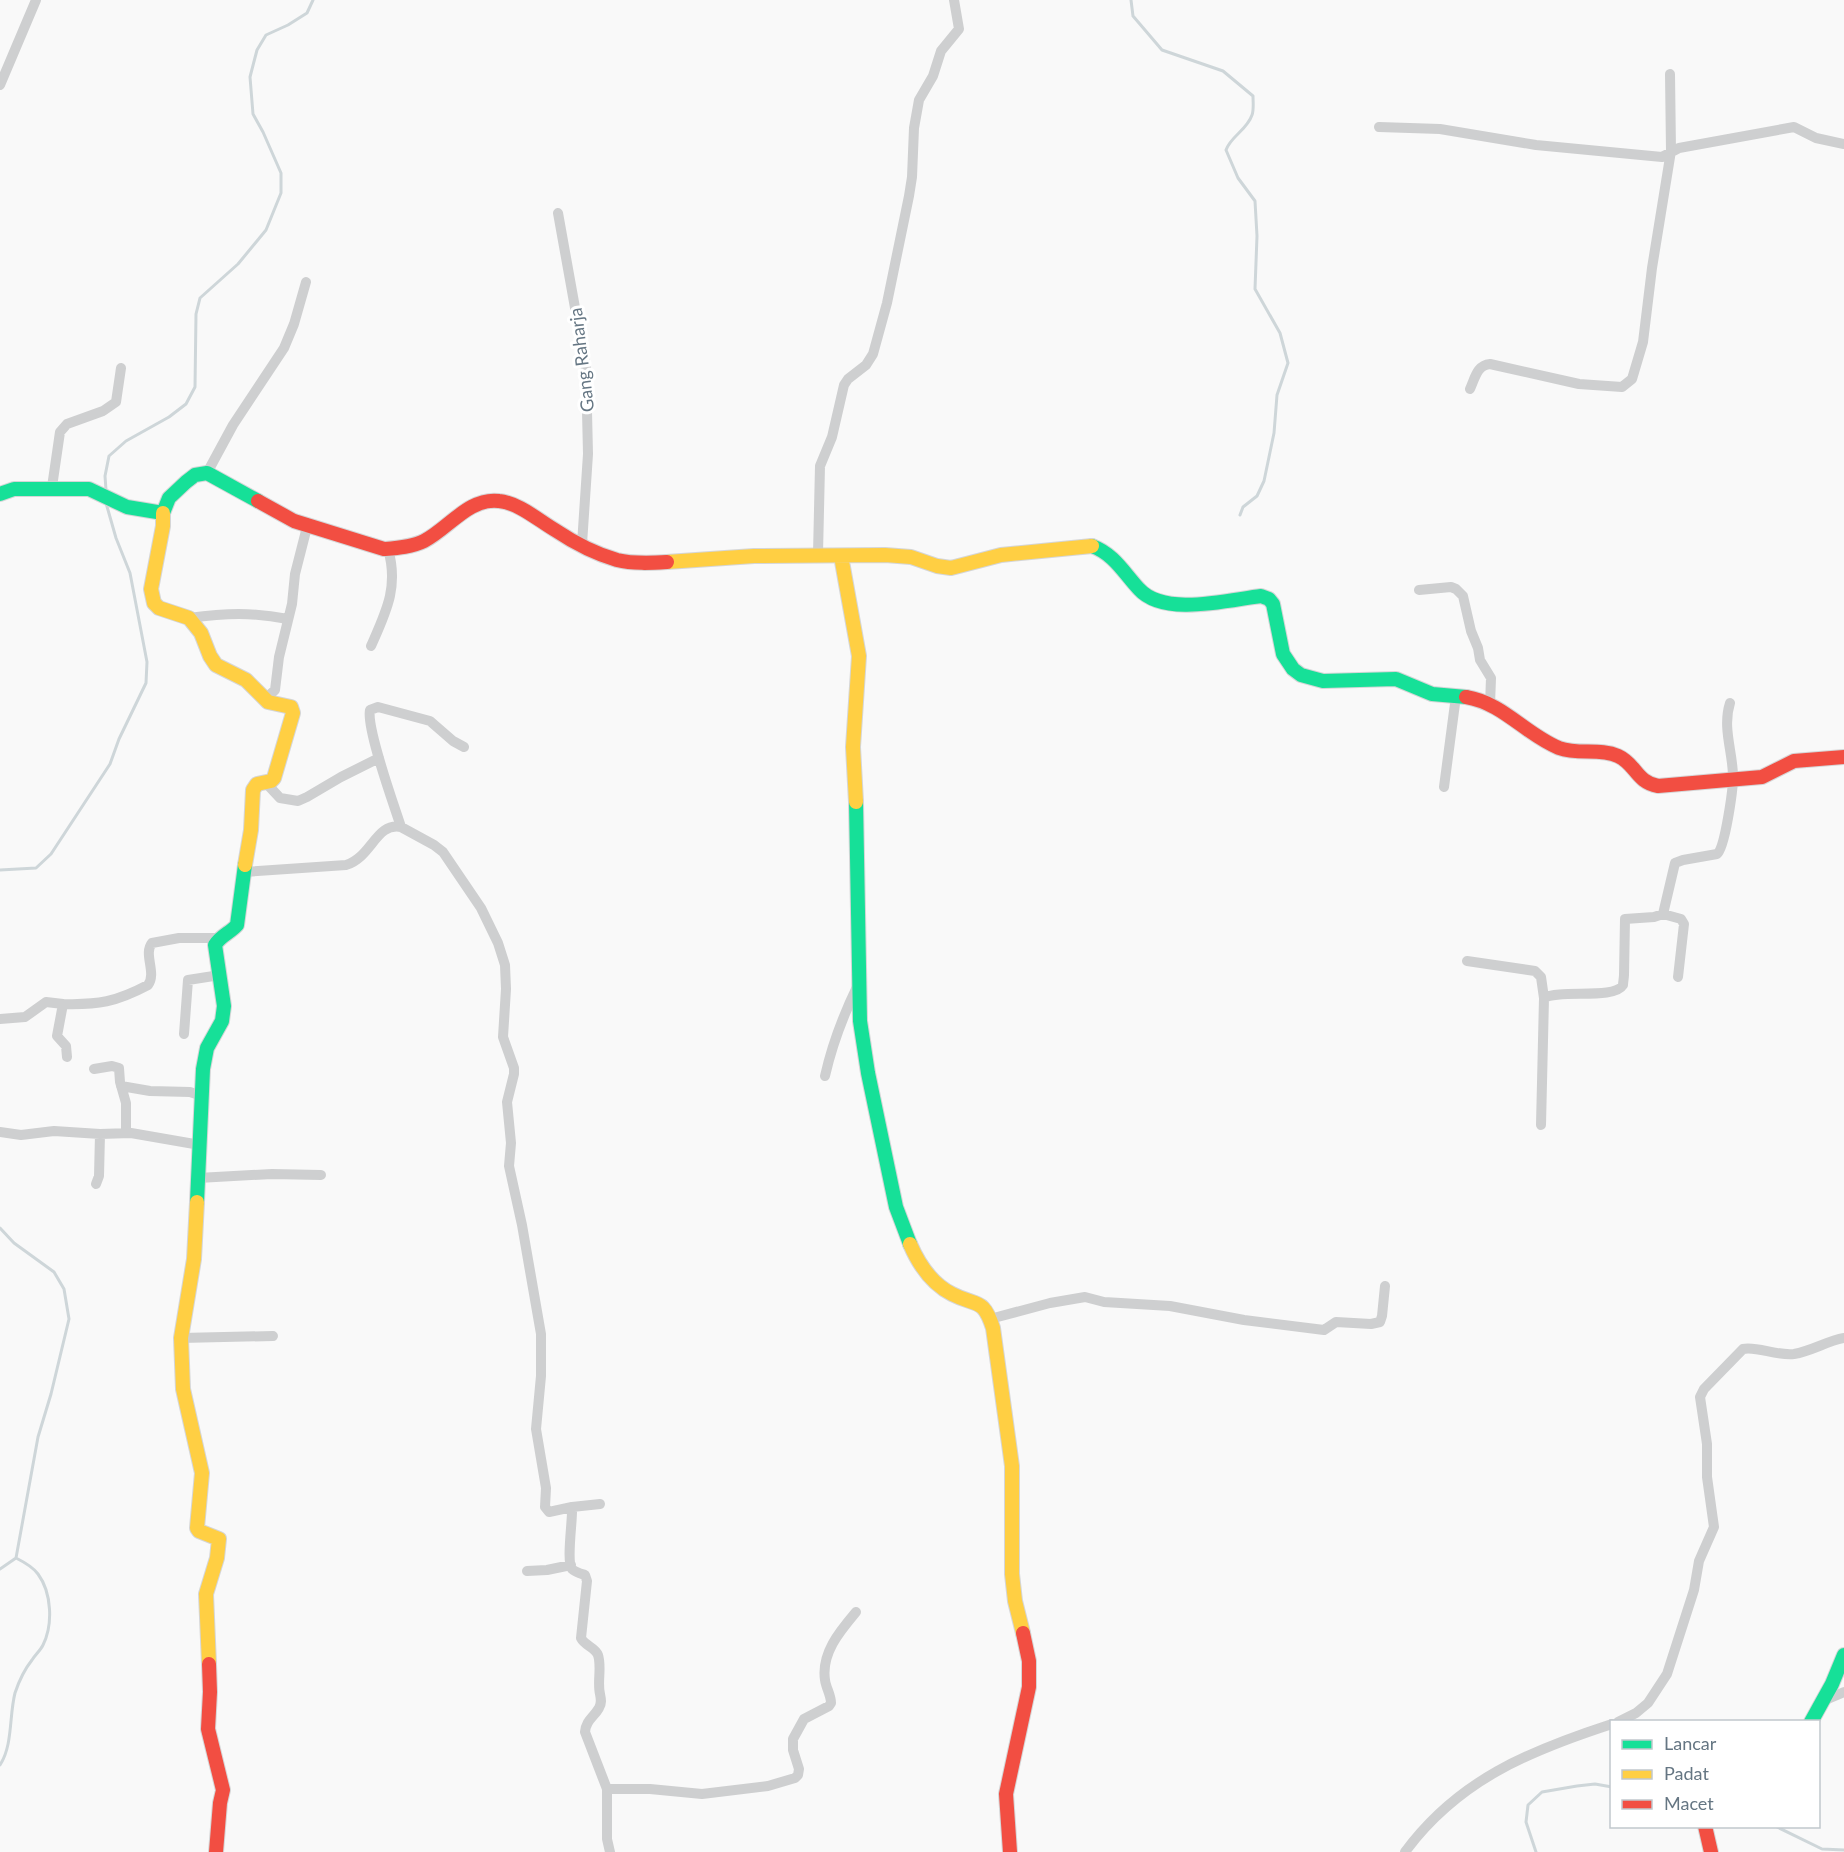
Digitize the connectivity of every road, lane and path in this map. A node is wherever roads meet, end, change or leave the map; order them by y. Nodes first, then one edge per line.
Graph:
1 (36, 0) edge
2 (954, 0) edge
3 (1670, 74) dead end
4 (0, 85) edge
5 (1379, 127) dead end
6 (1844, 144) edge
7 (1671, 151) junction
8 (558, 213) dead end
9 (306, 282) dead end
10 (121, 368) dead end
11 (1470, 388) dead end
12 (207, 473) junction
13 (51, 487) junction
14 (0, 494) edge
15 (163, 513) junction
16 (307, 527) junction
17 (582, 544) junction
18 (388, 549) junction
19 (818, 554) junction
20 (841, 556) junction
21 (1419, 590) dead end
22 (189, 618) junction
23 (288, 620) junction
24 (371, 646) dead end
25 (1456, 696) junction
26 (265, 699) junction
27 (1730, 703) dead end
28 (1490, 705) junction
29 (464, 747) dead end
30 (1844, 757) edge
31 (379, 758) junction
32 (1733, 778) junction
33 (266, 783) junction
34 (1444, 787) dead end
35 (401, 827) junction
36 (244, 872) junction
37 (1663, 914) junction
38 (219, 938) junction
39 (1467, 961) dead end
40 (220, 975) junction
41 (1678, 977) dead end
42 (858, 987) junction
43 (1544, 998) junction
44 (63, 1004) junction
45 (0, 1020) edge
46 (184, 1034) dead end
47 (67, 1057) dead end
48 (94, 1069) dead end
49 (825, 1076) dead end
50 (121, 1086) junction
51 (202, 1096) junction
52 (1541, 1125) dead end
53 (0, 1132) edge
54 (126, 1133) junction
55 (100, 1134) junction
56 (200, 1145) junction
57 (321, 1175) dead end
58 (198, 1178) junction
59 (96, 1184) dead end
60 (1385, 1286) dead end
61 (990, 1319) junction
62 (273, 1336) dead end
63 (182, 1338) junction
64 (1844, 1338) edge
65 (600, 1504) dead end
66 (572, 1507) junction
67 (571, 1565) junction
68 (527, 1570) dead end
69 (856, 1612) dead end
70 (1844, 1655) edge
71 (1844, 1692) edge
72 (1823, 1701) junction
73 (1621, 1720) edge
74 (1812, 1720) edge
75 (1610, 1724) edge
76 (607, 1789) junction
77 (1705, 1828) edge
78 (216, 1852) edge
79 (610, 1852) edge
80 (1010, 1852) edge
81 (1405, 1852) edge
82 (1711, 1852) edge

1 - 4 street
2 - 19 street
3 - 7 street
5 - 7 street
6 - 7 street
7 - 11 street
8 - 17 street, Gang Raharja
9 - 12 street
10 - 13 street
12 - 15 street
12 - 16 street
13 - 14 street
13 - 15 street
15 - 22 street
16 - 18 street
16 - 23 street
17 - 18 street
17 - 19 street
18 - 24 street
19 - 20 street
20 - 25 street
20 - 42 street
21 - 28 street
22 - 23 street
22 - 26 street
23 - 26 street
25 - 28 street
25 - 34 street
26 - 33 street
27 - 32 street
28 - 32 street
29 - 31 street
30 - 32 street
31 - 33 street
31 - 35 street
32 - 37 street
33 - 36 street
35 - 36 street
35 - 66 street
36 - 38 street
37 - 41 street
37 - 43 street
38 - 40 street
38 - 44 street
39 - 43 street
40 - 46 street
40 - 51 street
42 - 49 street
42 - 61 street
43 - 52 street
44 - 45 street
44 - 47 street
48 - 50 street
50 - 51 street
50 - 54 street
51 - 56 street
53 - 55 street
54 - 55 street
54 - 56 street
55 - 59 street
56 - 58 street
57 - 58 street
58 - 63 street
60 - 61 street
61 - 80 street
62 - 63 street
63 - 78 street
64 - 73 street
65 - 66 street
66 - 67 street
67 - 68 street
67 - 76 street
69 - 76 street
70 - 72 street
71 - 72 street
72 - 74 street
75 - 81 street
76 - 79 street
77 - 82 street

